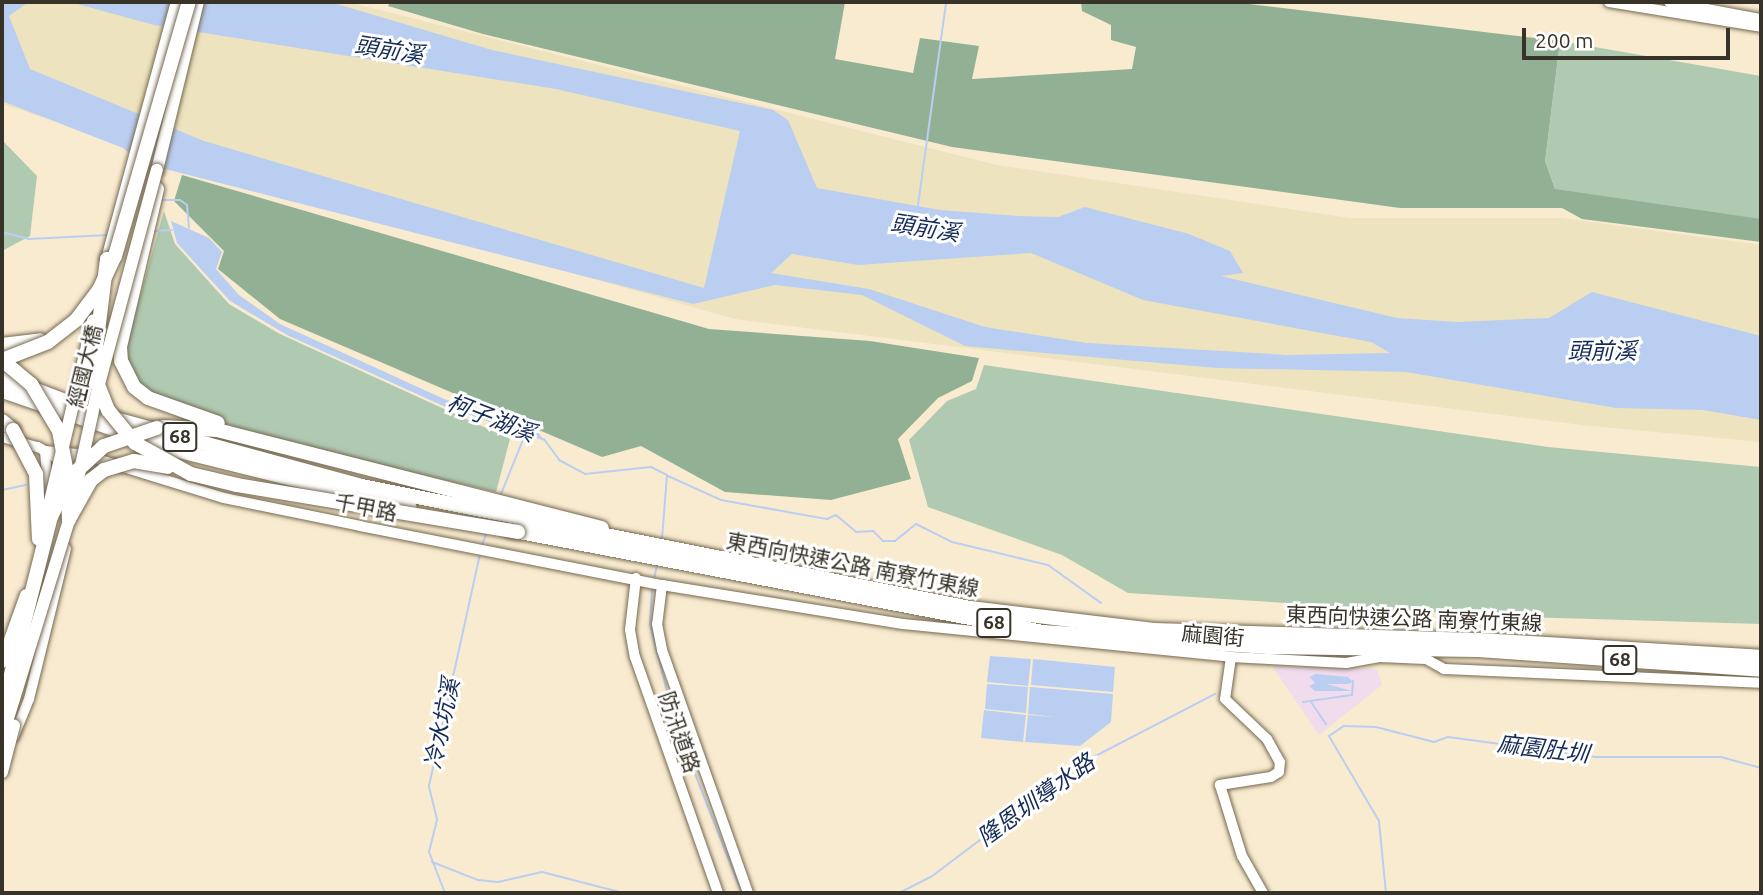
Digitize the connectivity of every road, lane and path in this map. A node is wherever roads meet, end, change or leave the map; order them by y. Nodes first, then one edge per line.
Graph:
1 (177, 2) edge
2 (188, 2) edge
3 (198, 2) edge
4 (1615, 2) edge
5 (1669, 2) edge
6 (1761, 18) edge
7 (1761, 27) edge
8 (156, 170) junction
9 (107, 259) junction
10 (2, 345) edge
11 (2, 360) edge
12 (2, 377) edge
13 (97, 387) junction
14 (2, 391) edge
15 (2, 421) edge
16 (2, 437) edge
17 (62, 448) junction
18 (292, 449) junction
19 (45, 451) junction
20 (92, 461) junction
21 (191, 474) junction
22 (48, 491) junction
23 (361, 491) junction
24 (78, 496) junction
25 (69, 520) junction
26 (518, 532) junction
27 (41, 533) junction
28 (722, 560) junction
29 (636, 579) junction
30 (662, 585) junction
31 (26, 594) junction
32 (35, 641) junction
33 (1478, 645) junction
34 (2, 655) edge
35 (1231, 657) junction
36 (1761, 657) edge
37 (38, 661) junction
38 (1761, 670) edge
39 (2, 675) edge
40 (2, 683) edge
41 (1761, 683) edge
42 (31, 687) junction
43 (9, 709) edge
44 (2, 738) edge
45 (2, 757) edge
46 (2, 772) edge
47 (2, 783) edge
48 (719, 893) edge
49 (748, 893) edge
50 (1263, 893) edge

1 - 9 main road, 經國大橋
2 - 11 highway, bridge
3 - 8 main road, 經國大橋
4 - 7 street
5 - 6 street
6 - 7 street
8 - 13 main road, 經國大橋, bridge
8 - 18 highway, bridge
9 - 10 highway, bridge
9 - 13 highway, bridge
9 - 17 main road, 經國大橋, bridge
11 - 17 highway, bridge
12 - 23 highway, 東西向快速公路 南寮竹東線 / 68
13 - 21 highway, bridge
13 - 25 main road, 經國大橋, bridge
14 - 23 highway, 東西向快速公路 南寮竹東線 / 68
15 - 27 highway, bridge
16 - 19 street, 千甲路
17 - 25 highway, bridge
17 - 27 main road, 經國大橋, bridge
18 - 28 highway
18 - 43 highway, bridge
19 - 20 street, 千甲路
19 - 22 street
20 - 24 street
20 - 29 street, 千甲路
21 - 25 highway, bridge
21 - 26 highway, bridge
22 - 24 street
22 - 27 street
23 - 26 highway, 東西向快速公路 南寮竹東線 / 68, bridge
23 - 28 highway, 東西向快速公路 南寮竹東線 / 68
24 - 37 street
25 - 32 main road, 經國大橋, bridge
26 - 33 highway, 東西向快速公路 南寮竹東線 / 68
27 - 31 main road, 經國大橋
27 - 34 street
28 - 33 highway, 東西向快速公路 南寮竹東線 / 68
29 - 30 street, 千甲路
29 - 48 street, 防汛道路
30 - 35 street, 麻園街
30 - 49 street
31 - 34 main road, bridge
31 - 40 main road, 經國大橋, bridge
32 - 44 main road, 經國大橋, bridge
32 - 46 main road, bridge
33 - 36 highway, 東西向快速公路 南寮竹東線 / 68
33 - 38 highway, 東西向快速公路 南寮竹東線 / 68
34 - 37 street
35 - 41 street, 麻園街
35 - 50 street
37 - 42 street
39 - 42 street
42 - 43 street
42 - 47 street
43 - 45 street, bridge

